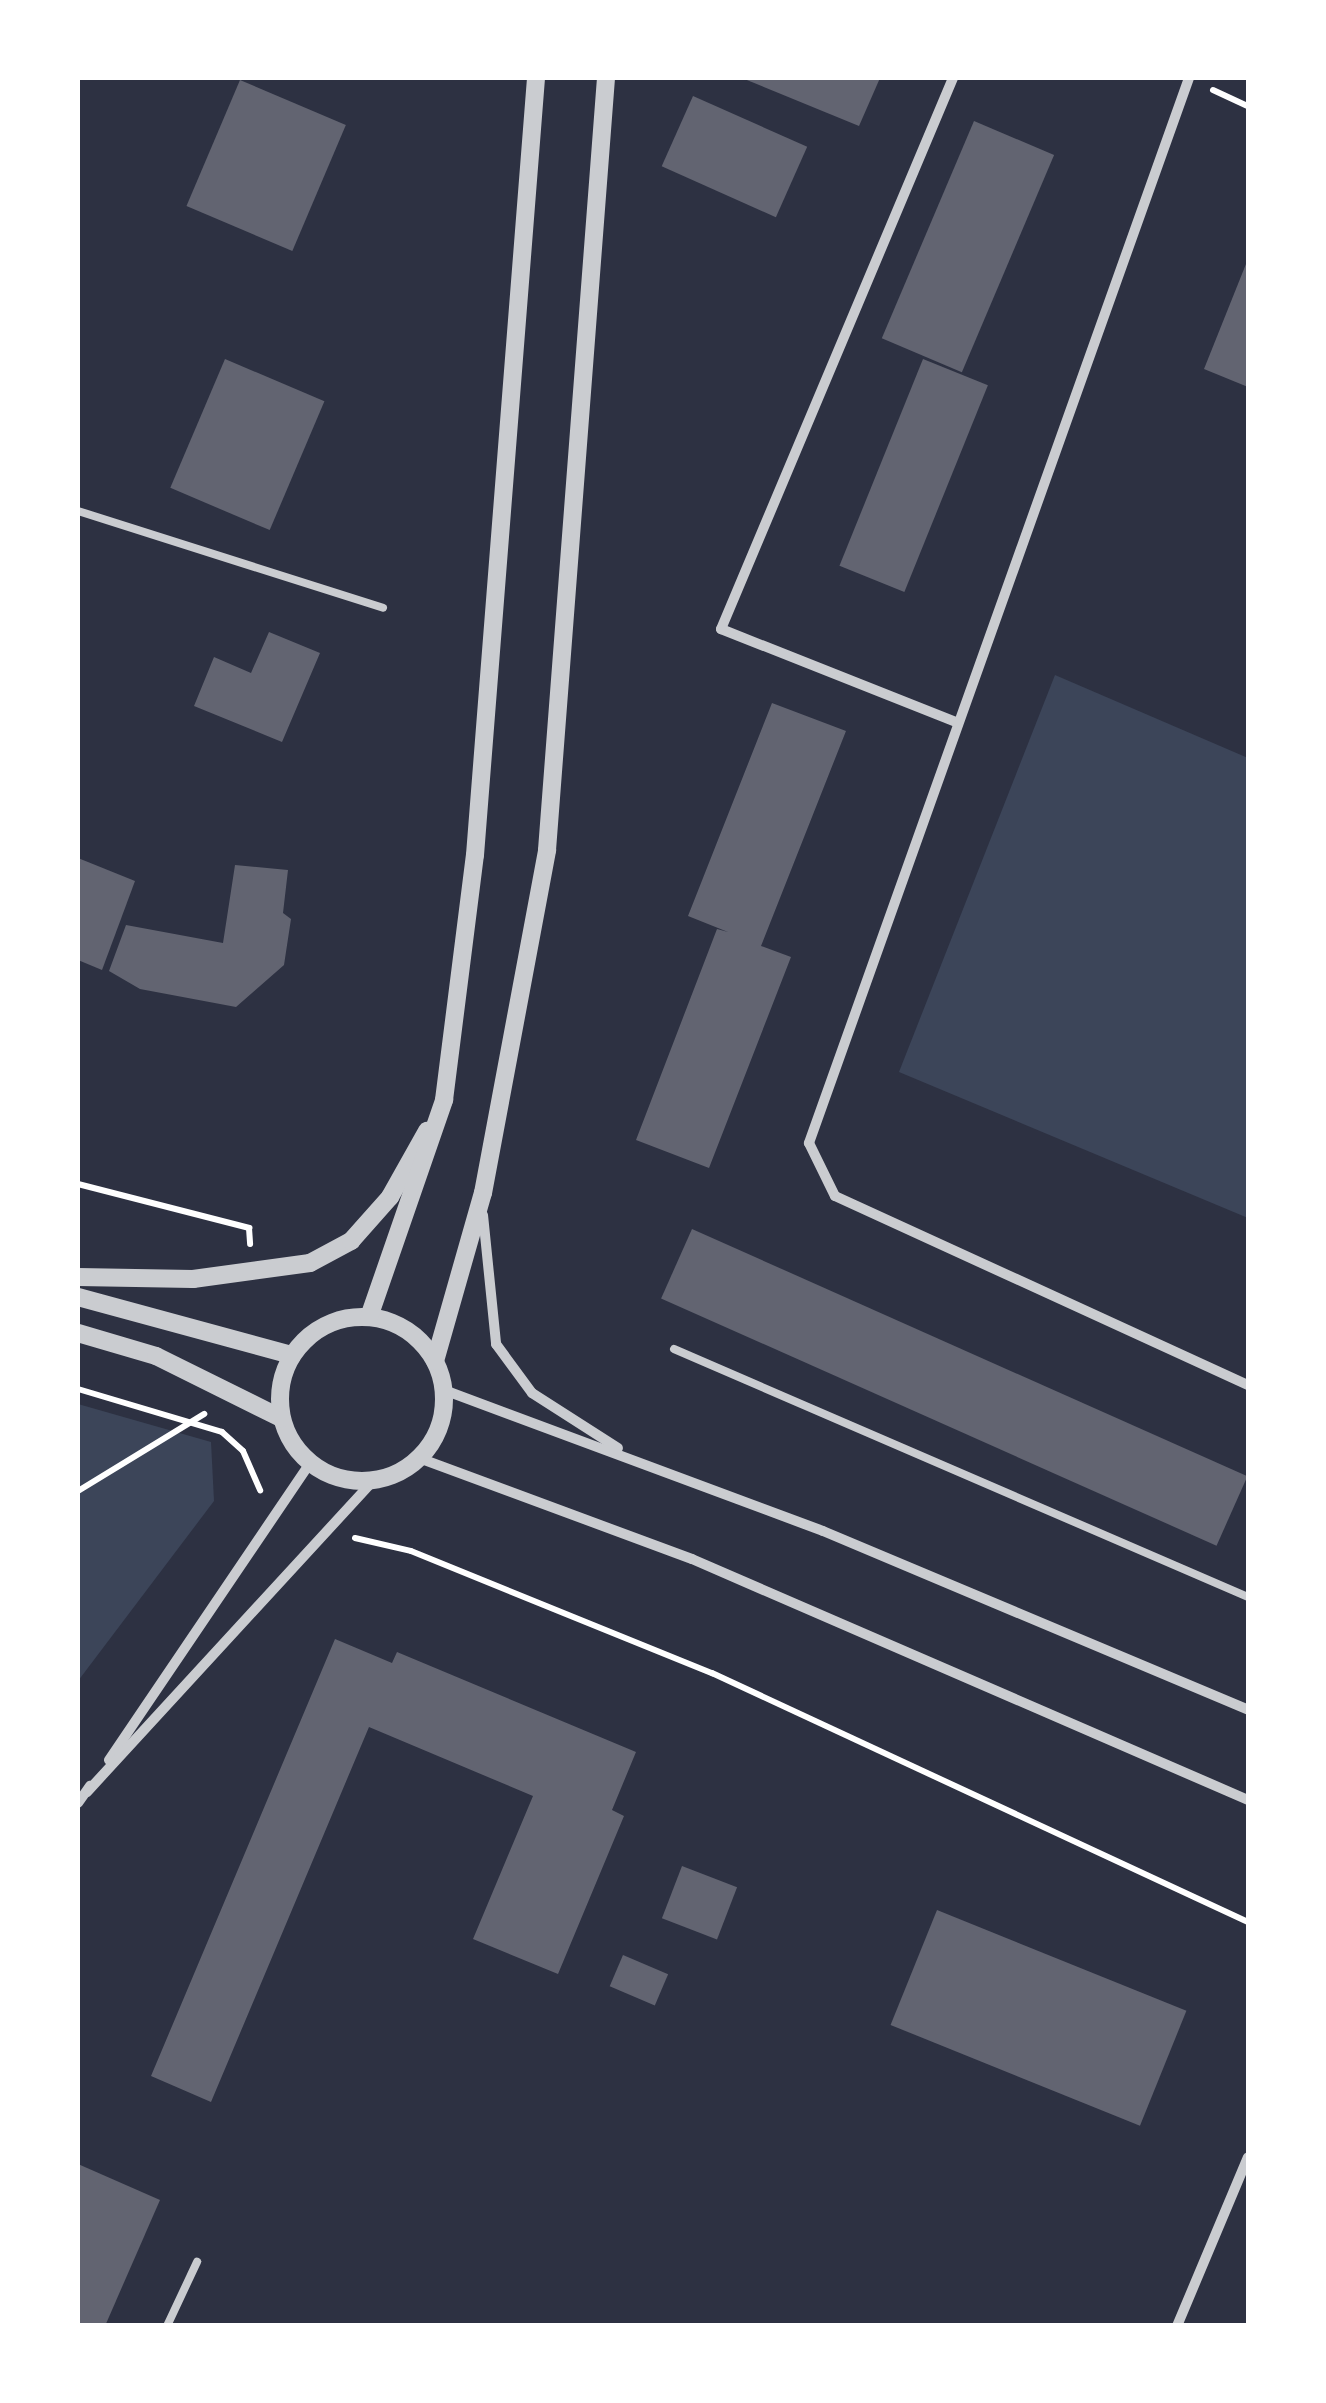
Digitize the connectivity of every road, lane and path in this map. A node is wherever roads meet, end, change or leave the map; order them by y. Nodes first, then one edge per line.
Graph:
1 (536, 78) edge
2 (606, 78) edge
3 (954, 78) edge
4 (1189, 78) edge
5 (1248, 106) edge
6 (78, 510) edge
7 (382, 608) dead end
8 (958, 723) junction
9 (444, 1100) junction
10 (78, 1184) edge
11 (483, 1193) junction
12 (249, 1228) dead end
13 (78, 1277) edge
14 (78, 1297) edge
15 (369, 1317) junction
16 (78, 1333) edge
17 (674, 1349) dead end
18 (292, 1355) junction
19 (436, 1361) junction
20 (1248, 1384) edge
21 (78, 1389) edge
22 (444, 1390) junction
23 (282, 1418) junction
24 (195, 1424) junction
25 (420, 1458) junction
26 (636, 1459) junction
27 (310, 1463) junction
28 (373, 1481) junction
29 (78, 1491) edge
30 (284, 1510) junction
31 (331, 1532) junction
32 (1248, 1597) edge
33 (1248, 1710) edge
34 (86, 1792) junction
35 (1248, 1800) edge
36 (78, 1803) edge
37 (1248, 1922) edge
38 (1248, 2157) edge
39 (197, 2262) dead end
40 (166, 2326) edge
41 (1177, 2326) edge

1 - 9 street
2 - 11 street
3 - 8 street
4 - 5 path
4 - 8 street
6 - 7 lane
8 - 20 street
9 - 13 street
9 - 15 street
10 - 12 path
11 - 19 street
11 - 26 street
14 - 18 street
15 - 18 street
15 - 19 street
16 - 23 street
17 - 32 lane
18 - 23 street
19 - 22 street
21 - 24 path
22 - 25 street
22 - 26 street
23 - 27 street
24 - 29 path
24 - 30 path
25 - 28 street
25 - 35 street
26 - 33 street
27 - 28 street
27 - 30 street
28 - 31 street
30 - 34 street
31 - 34 street
31 - 37 path
34 - 36 street
38 - 41 street
39 - 40 lane

